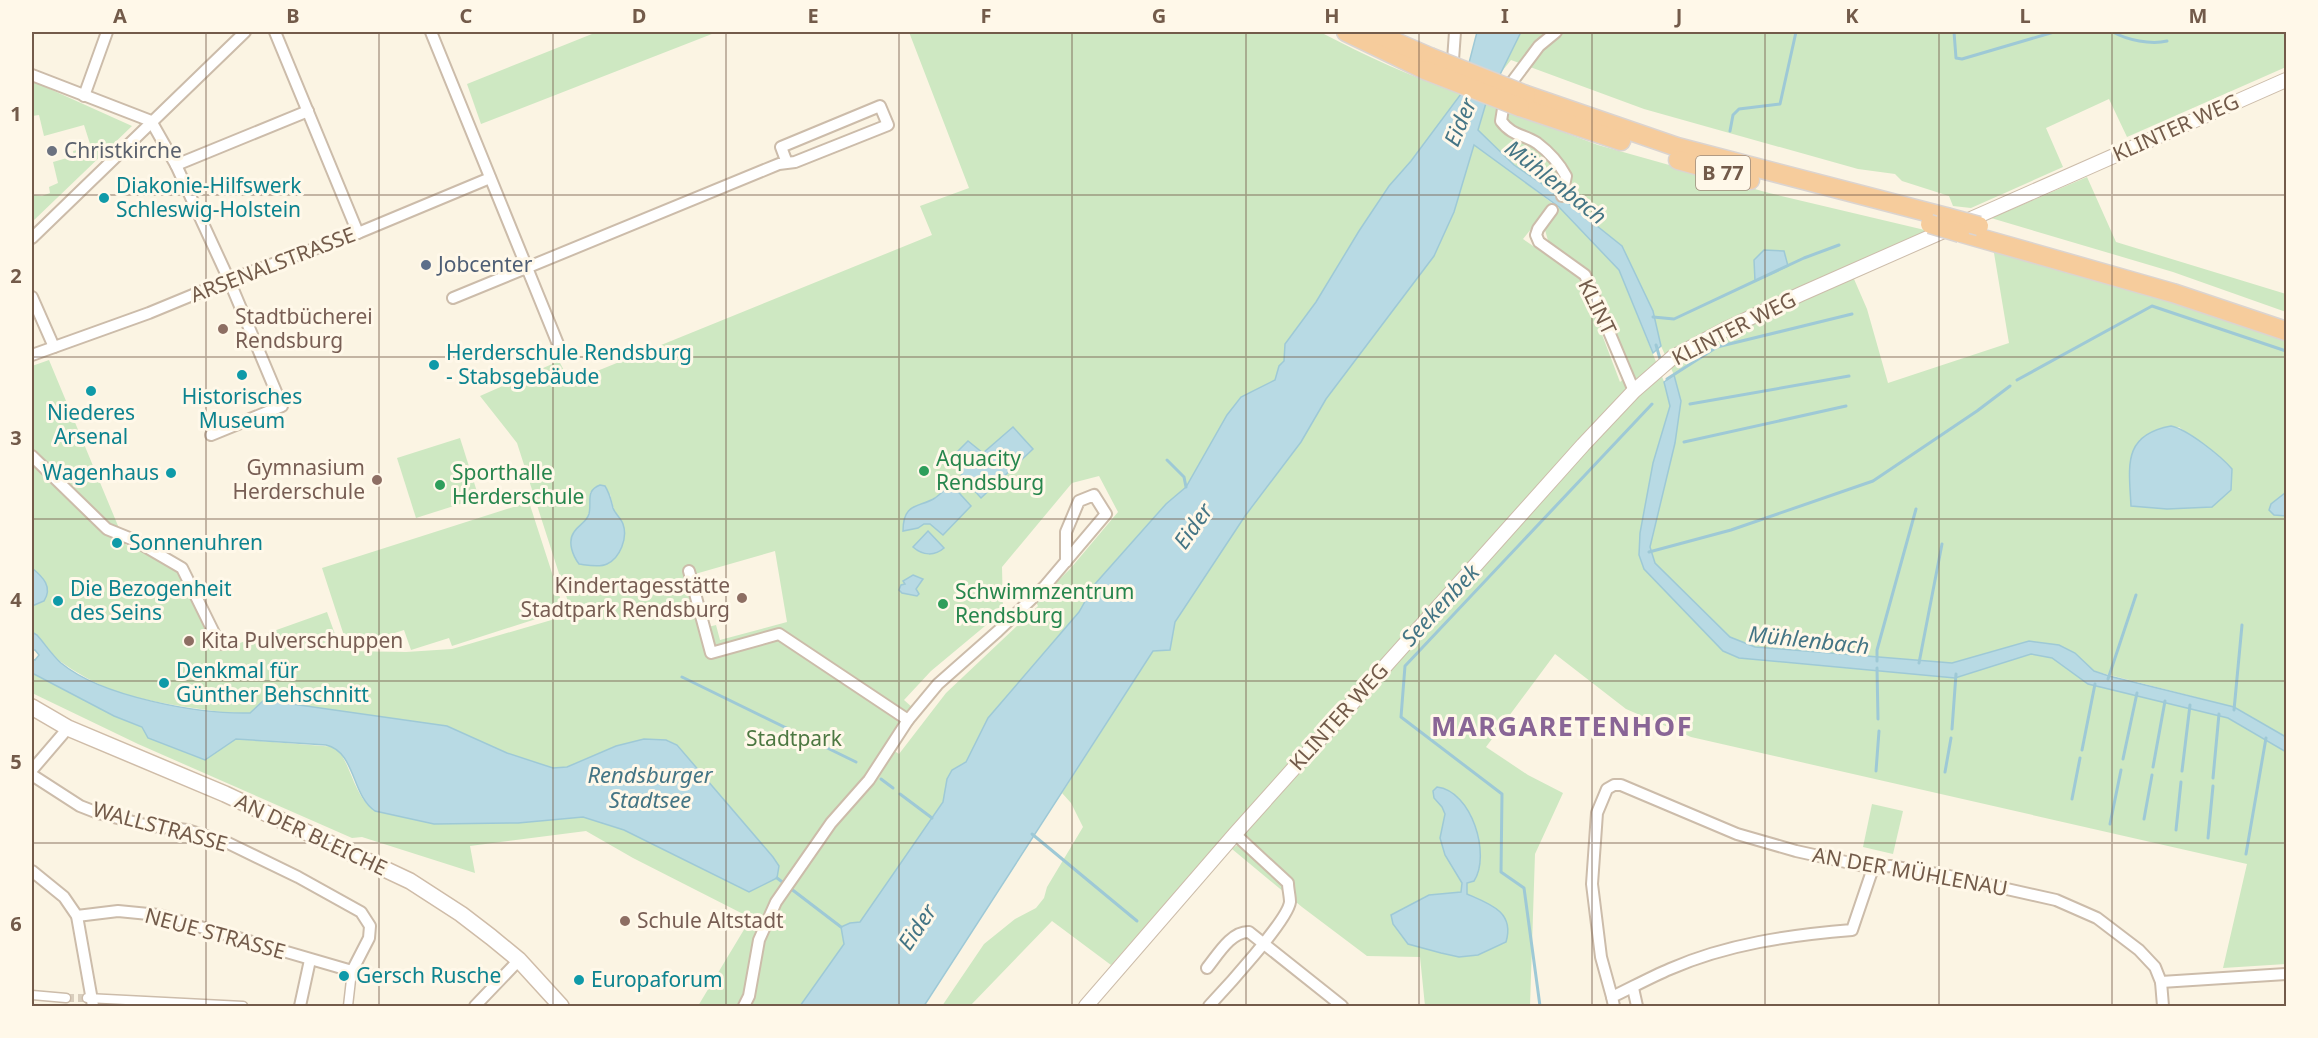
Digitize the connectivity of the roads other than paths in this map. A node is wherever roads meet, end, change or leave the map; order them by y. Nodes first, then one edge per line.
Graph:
1 (107, 32) edge
2 (245, 32) edge
3 (274, 32) edge
4 (431, 32) edge
5 (1346, 32) edge
6 (1372, 32) edge
7 (1455, 32) edge
8 (1556, 32) edge
9 (1428, 64) junction
10 (32, 75) edge
11 (2286, 80) edge
12 (1441, 84) dead end
13 (84, 96) junction
14 (308, 111) junction
15 (150, 121) junction
16 (787, 163) junction
17 (176, 165) junction
18 (490, 178) junction
19 (1562, 196) dead end
20 (1552, 210) dead end
21 (1938, 221) junction
22 (358, 233) junction
23 (32, 238) edge
24 (527, 268) junction
25 (229, 280) junction
26 (32, 297) edge
27 (453, 298) dead end
28 (2286, 319) edge
29 (2286, 331) edge
30 (558, 344) dead end
31 (54, 347) junction
32 (32, 355) edge
33 (1634, 391) junction
34 (211, 435) dead end
35 (32, 456) edge
36 (1066, 562) junction
37 (689, 572) dead end
38 (222, 644) dead end
39 (32, 707) edge
40 (908, 720) junction
41 (68, 728) junction
42 (32, 770) edge
43 (32, 776) edge
44 (1235, 834) junction
45 (1873, 868) junction
46 (32, 871) edge
47 (77, 916) junction
48 (1263, 943) junction
49 (310, 960) junction
50 (519, 960) junction
51 (1207, 968) dead end
52 (352, 971) junction
53 (2286, 974) edge
54 (2161, 982) junction
55 (1633, 987) junction
56 (32, 995) edge
57 (60, 1001) tunnel mouth
58 (90, 1001) edge
59 (1613, 1002) edge
60 (243, 1006) edge
61 (300, 1006) edge
62 (348, 1006) edge
63 (475, 1006) edge
64 (561, 1006) edge
65 (744, 1006) edge
66 (1087, 1006) edge
67 (1209, 1006) edge
68 (1342, 1006) edge
69 (1637, 1006) edge
70 (2163, 1006) edge

1 - 13 street
2 - 15 street
3 - 14 street
4 - 18 street
5 - 9 highway, B 77
6 - 9 highway, B 77
7 - 12 street
8 - 19 street
9 - 21 highway, B 77, bridge
10 - 13 street
11 - 33 street, KLINTER WEG
13 - 15 street
14 - 17 street
14 - 22 street
15 - 17 street
15 - 23 street
16 - 16 street
16 - 24 street
17 - 25 street
18 - 22 street, ARSENALSTRASSE
18 - 24 street
20 - 33 street, KLINT
21 - 28 highway, B 77, bridge
21 - 29 highway, B 77, bridge
22 - 25 street, ARSENALSTRASSE
24 - 27 street
24 - 30 street
25 - 31 street, ARSENALSTRASSE
25 - 34 street
26 - 31 street
31 - 32 street, ARSENALSTRASSE
33 - 44 street, KLINTER WEG
35 - 38 street
36 - 36 street
36 - 40 street
37 - 40 street
39 - 41 main road, AN DER BLEICHE
40 - 65 street
41 - 42 street
41 - 50 main road, AN DER BLEICHE
43 - 52 street, WALLSTRASSE
44 - 48 street
44 - 66 street, KLINTER WEG
45 - 54 street, AN DER MÜHLENAU
45 - 55 street
45 - 59 street, AN DER MÜHLENAU
46 - 47 street
47 - 49 street, NEUE STRASSE
47 - 58 street
48 - 51 street
48 - 67 street
48 - 68 street
49 - 52 street, NEUE STRASSE
49 - 61 street
50 - 63 street
50 - 64 main road, AN DER BLEICHE
52 - 62 street
53 - 54 street
54 - 70 street, AN DER MÜHLENAU
55 - 59 street
55 - 69 street
56 - 57 street
58 - 60 street

